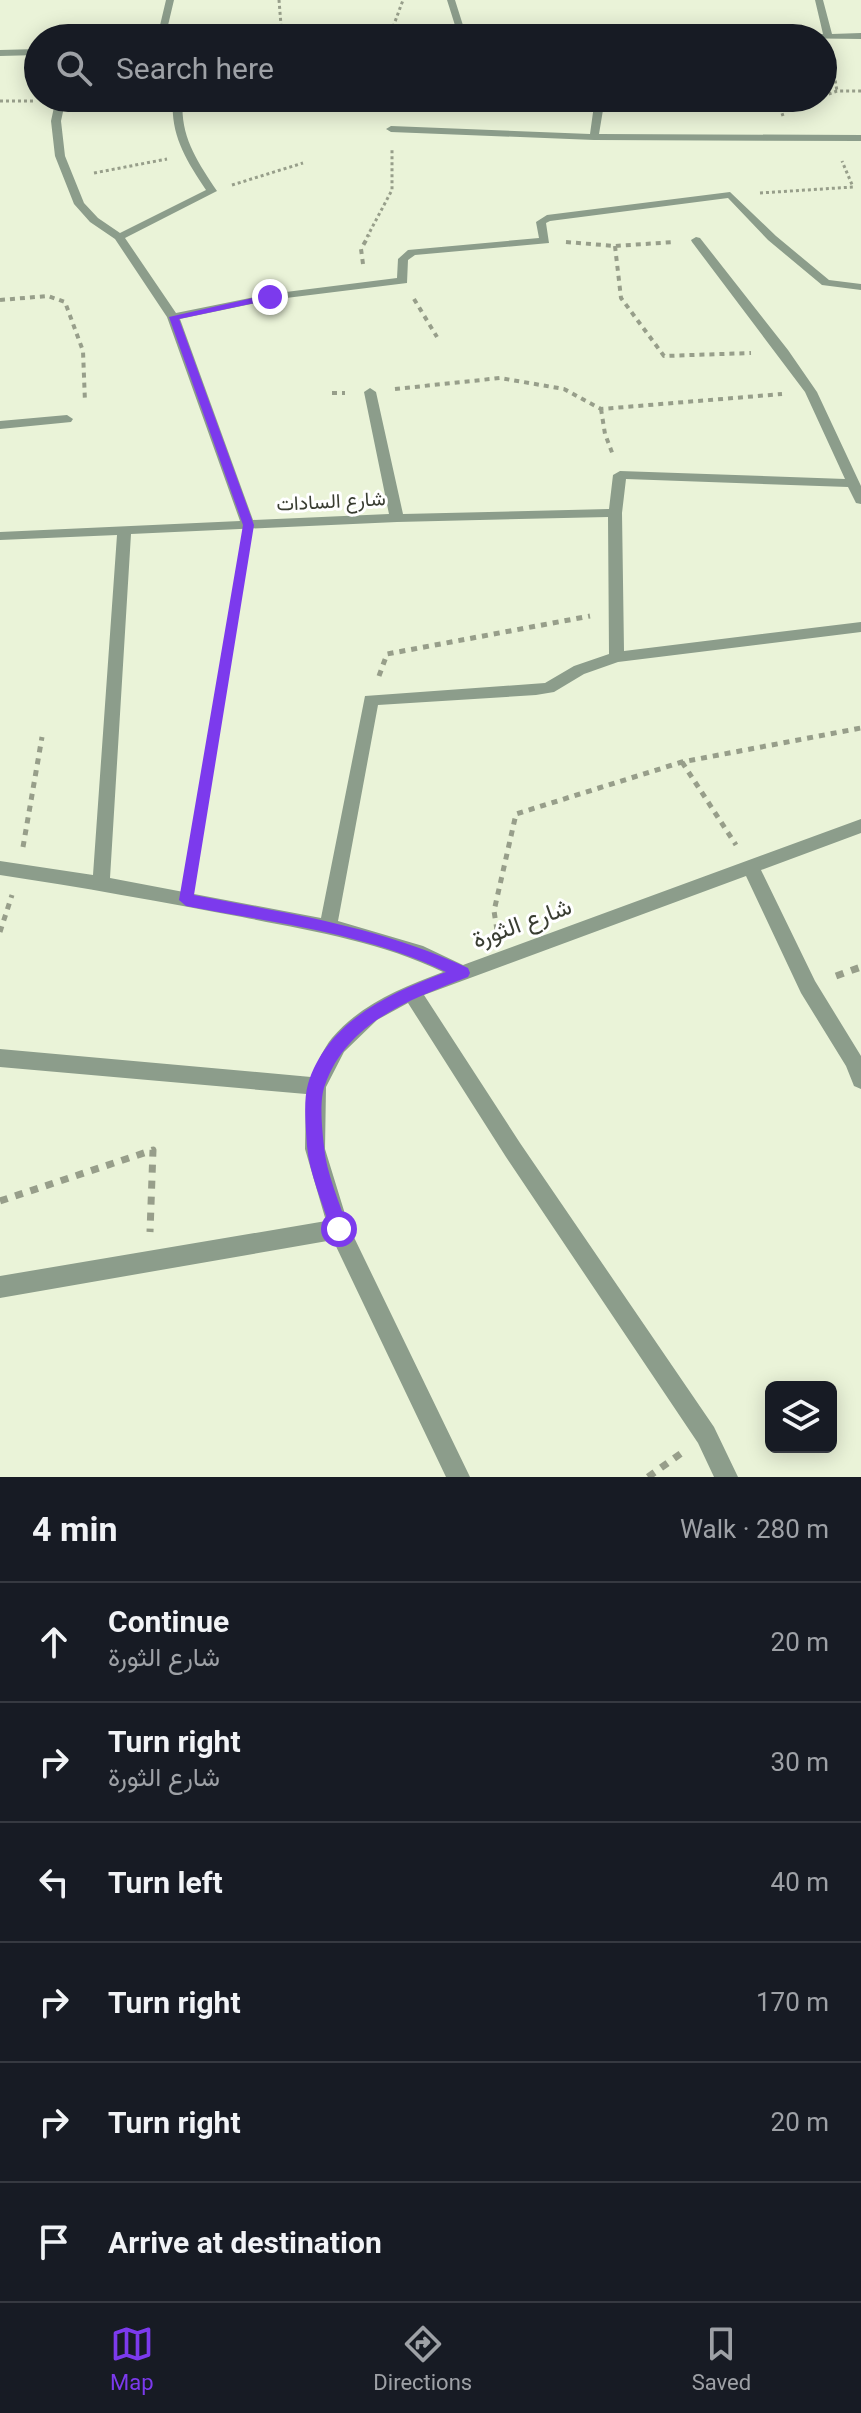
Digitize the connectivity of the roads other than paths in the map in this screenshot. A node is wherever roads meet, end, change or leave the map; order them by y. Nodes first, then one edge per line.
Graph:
1 (170, 0) edge
2 (451, 0) edge
3 (819, 0) edge
4 (164, 24) edge
5 (459, 24) edge
6 (825, 24) edge
7 (837, 36) edge
8 (861, 36) edge
9 (24, 52) edge
10 (0, 53) edge
11 (59, 112) edge
12 (177, 112) edge
13 (598, 112) edge
14 (391, 129) road end
15 (594, 137) junction
16 (861, 138) edge
17 (119, 237) junction
18 (696, 240) road end
19 (861, 287) edge
20 (173, 317) junction
21 (370, 392) road end
22 (67, 419) road end
23 (0, 425) edge
24 (851, 483) junction
25 (861, 500) edge
26 (615, 513) junction
27 (397, 518) junction
28 (248, 525) junction
29 (124, 530) junction
30 (0, 538) edge
31 (861, 627) edge
32 (617, 657) junction
33 (861, 826) edge
34 (0, 868) edge
35 (751, 868) junction
36 (101, 883) junction
37 (328, 927) junction
38 (462, 973) junction
39 (411, 992) junction
40 (0, 1058) edge
41 (859, 1067) edge
42 (316, 1086) junction
43 (339, 1229) junction
44 (0, 1287) edge
45 (458, 1477) edge
46 (726, 1477) edge

1 - 4 street
2 - 5 street
3 - 6 street
7 - 8 street
9 - 10 street
11 - 17 street
12 - 17 street
13 - 15 street
14 - 15 street
15 - 16 street
17 - 20 street
18 - 24 street
19 - 20 street
20 - 28 street
21 - 27 street
22 - 23 street
24 - 25 street
24 - 26 street
26 - 27 street, شارع السادات
26 - 32 street
27 - 28 street, شارع السادات
28 - 29 street, شارع السادات
29 - 30 street, شارع السادات
29 - 36 street
31 - 32 street
32 - 37 street
33 - 35 street, شارع الثورة
34 - 36 street
35 - 38 street, شارع الثورة
35 - 41 street
36 - 37 street
37 - 38 street
38 - 39 street, شارع الثورة
39 - 42 street, شارع الثورة
39 - 46 street
40 - 42 street
42 - 43 street, شارع الثورة
43 - 44 street
43 - 45 street, شارع الثورة

